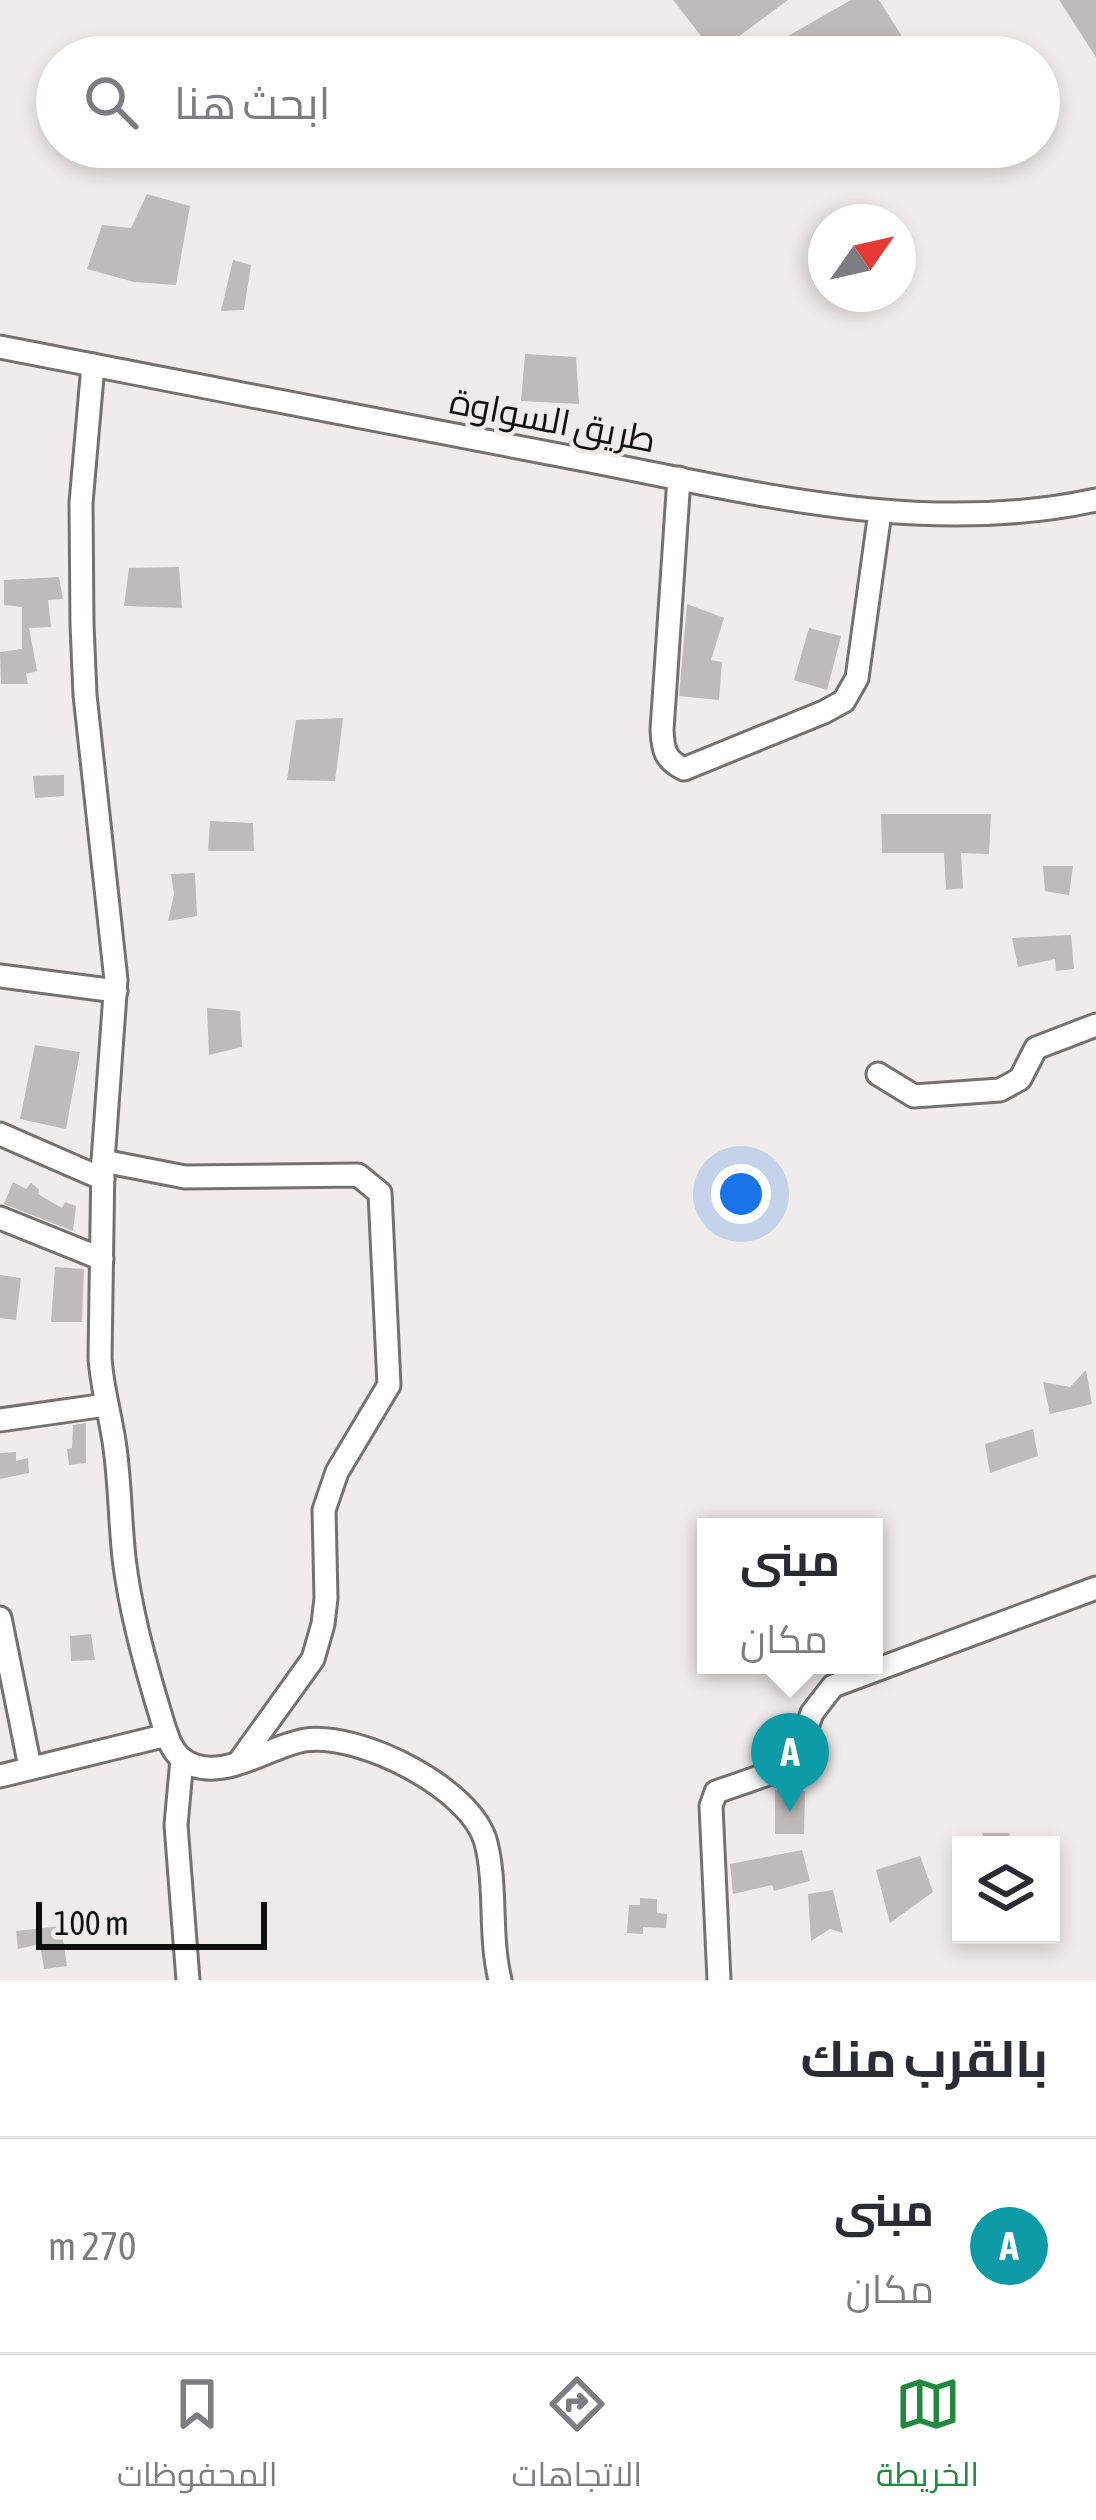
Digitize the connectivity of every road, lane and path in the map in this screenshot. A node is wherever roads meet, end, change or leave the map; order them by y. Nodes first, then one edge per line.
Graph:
1 (0, 347) edge
2 (93, 365) junction
3 (679, 478) junction
4 (1096, 500) edge
5 (880, 512) junction
6 (0, 976) edge
7 (116, 992) junction
8 (1096, 1025) edge
9 (878, 1074) dead end
10 (0, 1134) edge
11 (103, 1170) junction
12 (0, 1218) edge
13 (102, 1259) junction
14 (106, 1405) junction
15 (0, 1420) edge
16 (1096, 1588) edge
17 (0, 1618) edge
18 (883, 1667) edge
19 (865, 1674) edge
20 (167, 1735) junction
21 (182, 1759) junction
22 (239, 1762) junction
23 (30, 1767) junction
24 (0, 1776) edge
25 (188, 1980) edge
26 (500, 1980) edge
27 (718, 1980) edge

1 - 2 street, طريق السواوة
2 - 3 street, طريق السواوة
2 - 7 street
3 - 5 street, طريق السواوة
3 - 5 street
4 - 5 street, طريق السواوة
6 - 7 street
7 - 11 street
8 - 9 street
10 - 11 street
11 - 13 street
11 - 22 street
12 - 13 street
13 - 14 street
14 - 15 street
14 - 20 street
16 - 18 street
17 - 23 street
19 - 27 street
20 - 21 street
20 - 23 street
21 - 22 street
21 - 25 street
22 - 26 street
23 - 24 street

